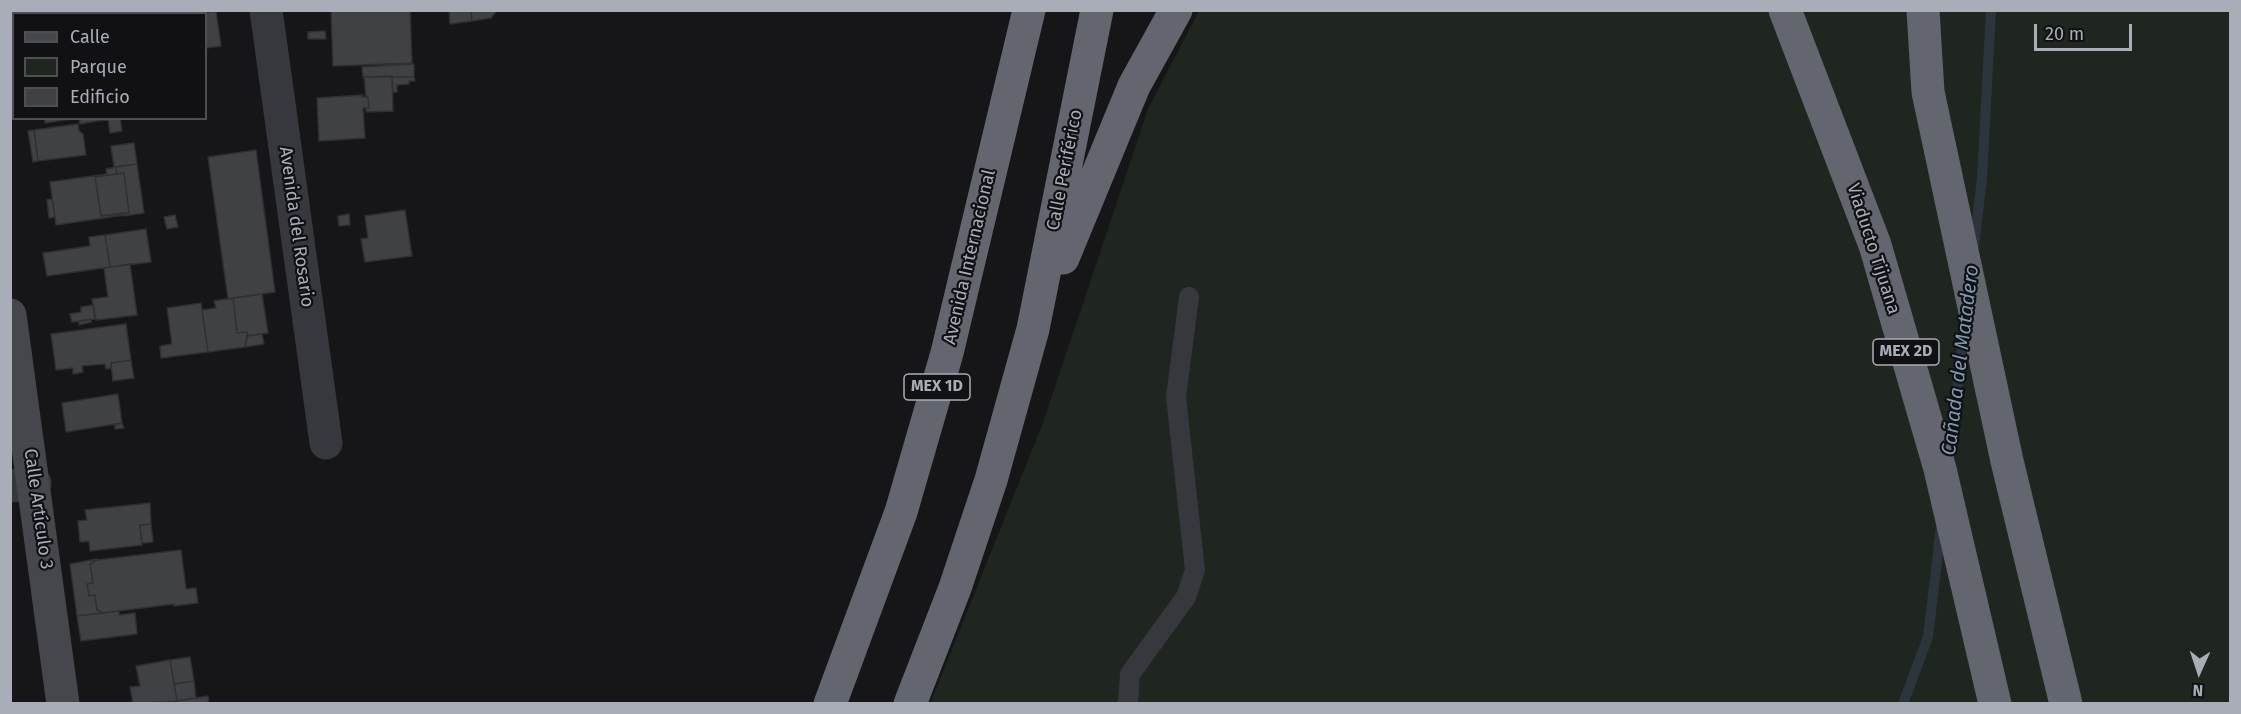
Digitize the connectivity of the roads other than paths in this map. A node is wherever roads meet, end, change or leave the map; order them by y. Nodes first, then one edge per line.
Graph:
1 (266, 10) edge
2 (1005, 10) edge
3 (1029, 10) edge
4 (1097, 10) edge
5 (1176, 10) edge
6 (1785, 10) edge
7 (1923, 10) edge
8 (1017, 63) junction
9 (1189, 297) dead end
10 (10, 315) edge
11 (1034, 329) junction
12 (326, 443) dead end
13 (23, 485) edge
14 (913, 702) edge
15 (63, 704) edge
16 (830, 704) edge
17 (1128, 704) edge
18 (1995, 704) edge
19 (2066, 704) edge

1 - 12 street, Avenida del Rosario
2 - 8 highway
3 - 8 highway, Avenida Internacional / MEX 1D
4 - 11 highway, Calle Periférico
5 - 11 highway
6 - 18 highway, Viaducto Tijuana / MEX 2D
7 - 19 highway
8 - 16 highway, Avenida Internacional / MEX 1D
9 - 17 lane
10 - 13 street, Calle Artículo 3
11 - 14 highway
13 - 15 street, Calle Artículo 3

